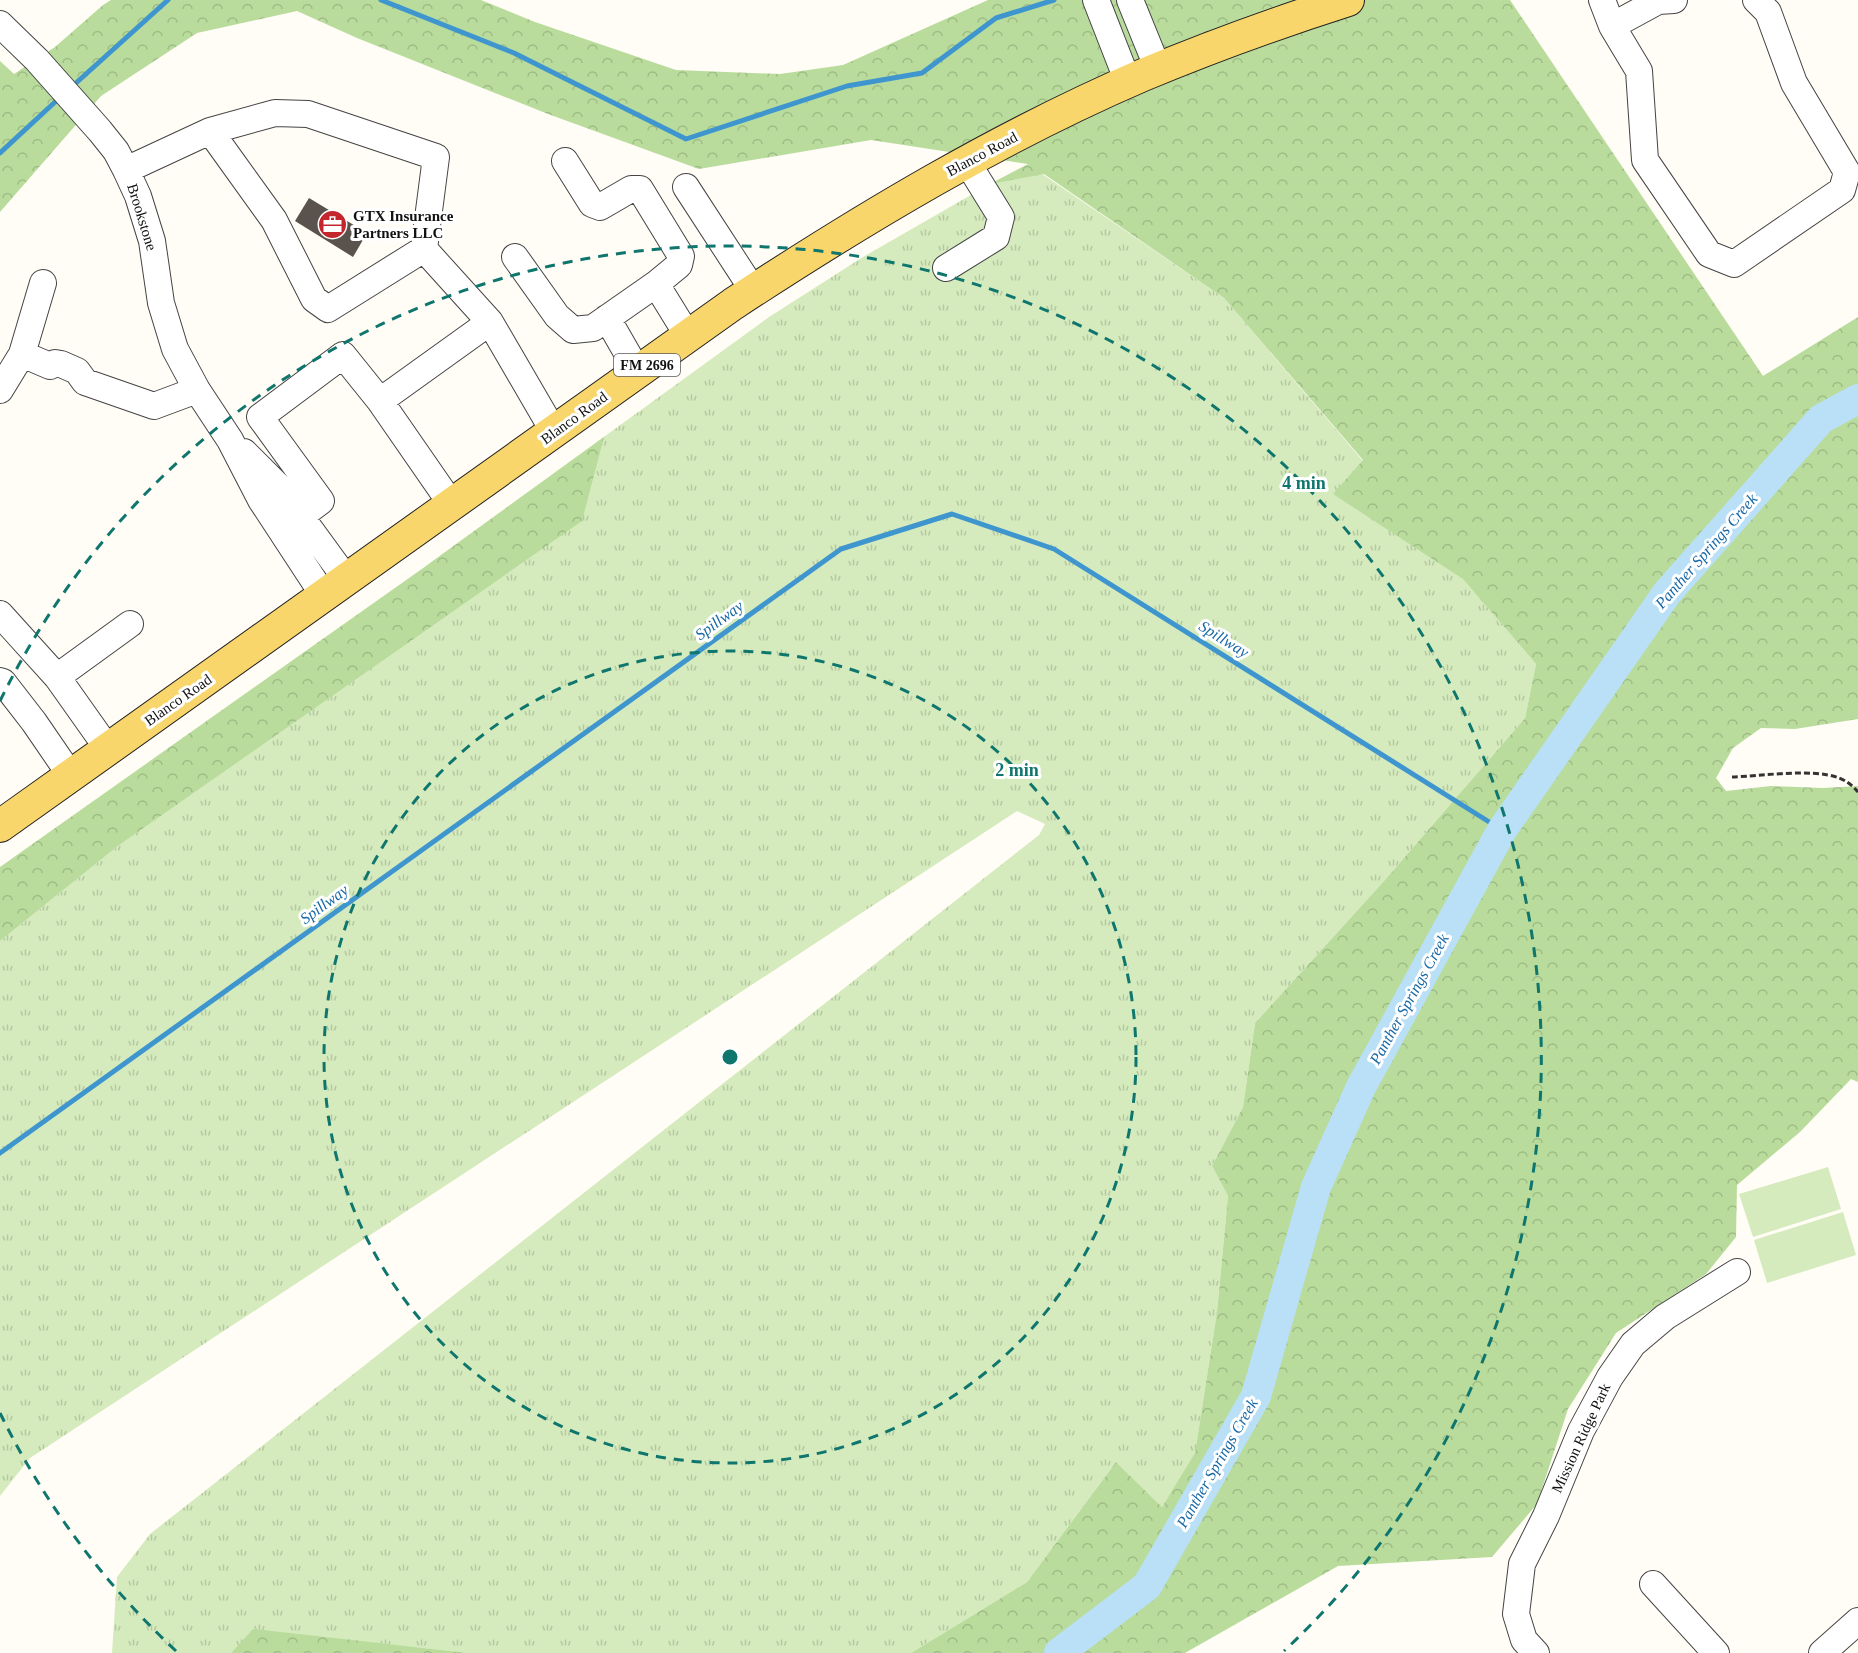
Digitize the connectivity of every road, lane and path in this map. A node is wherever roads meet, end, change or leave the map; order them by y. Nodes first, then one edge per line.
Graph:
1 (1096, 0) edge
2 (1130, 0) edge
3 (1348, 0) edge
4 (1602, 0) edge
5 (1674, 0) edge
6 (1756, 0) edge
7 (0, 24) edge
8 (1612, 26) junction
9 (1158, 69) junction
10 (1128, 82) junction
11 (210, 131) junction
12 (565, 161) dead end
13 (967, 162) junction
14 (126, 170) junction
15 (686, 187) dead end
16 (424, 249) junction
17 (515, 258) dead end
18 (946, 268) dead end
19 (43, 283) dead end
20 (656, 284) junction
21 (753, 290) junction
22 (607, 318) junction
23 (490, 322) junction
24 (688, 336) junction
25 (22, 354) junction
26 (638, 372) junction
27 (0, 390) edge
28 (197, 390) junction
29 (380, 401) junction
30 (554, 432) junction
31 (231, 440) junction
32 (452, 505) junction
33 (301, 516) junction
34 (335, 588) junction
35 (0, 614) edge
36 (130, 624) dead end
37 (57, 677) junction
38 (0, 681) edge
39 (108, 749) junction
40 (71, 776) junction
41 (1732, 777) dead end
42 (1858, 792) edge
43 (3, 818) edge
44 (1737, 1272) dead end
45 (1653, 1584) dead end
46 (1858, 1621) edge
47 (1536, 1653) edge
48 (1716, 1653) edge
49 (1822, 1653) edge

1 - 10 street
2 - 9 street
3 - 9 main road, Blanco Road / FM 2696
4 - 8 street
5 - 8 street
6 - 8 street
7 - 14 street, Brookstone
9 - 10 main road, Blanco Road / FM 2696
10 - 13 main road, Blanco Road / FM 2696
11 - 14 street
11 - 16 street
11 - 16 street
12 - 20 street
13 - 18 street
13 - 21 main road, Blanco Road / FM 2696
14 - 28 street, Brookstone
15 - 21 street
16 - 23 street
17 - 22 street
19 - 25 street
20 - 22 street
20 - 24 street
21 - 24 main road, Blanco Road / FM 2696
22 - 26 street
23 - 29 street
23 - 30 street
24 - 26 main road, Blanco Road / FM 2696
25 - 27 street
25 - 28 street
26 - 30 main road, Blanco Road / FM 2696
28 - 31 street, Brookstone
29 - 32 street
29 - 33 street
30 - 32 main road, Blanco Road / FM 2696
31 - 33 street, Brookstone
31 - 34 street, Brookstone
32 - 34 main road, Blanco Road / FM 2696
33 - 34 street, Brookstone
34 - 39 main road, Blanco Road / FM 2696
35 - 37 street
36 - 37 street
37 - 39 street
38 - 40 street
39 - 40 main road, Blanco Road / FM 2696
40 - 43 main road, Blanco Road / FM 2696
41 - 42 path
44 - 47 street, Mission Ridge Park
45 - 48 street
46 - 49 street

